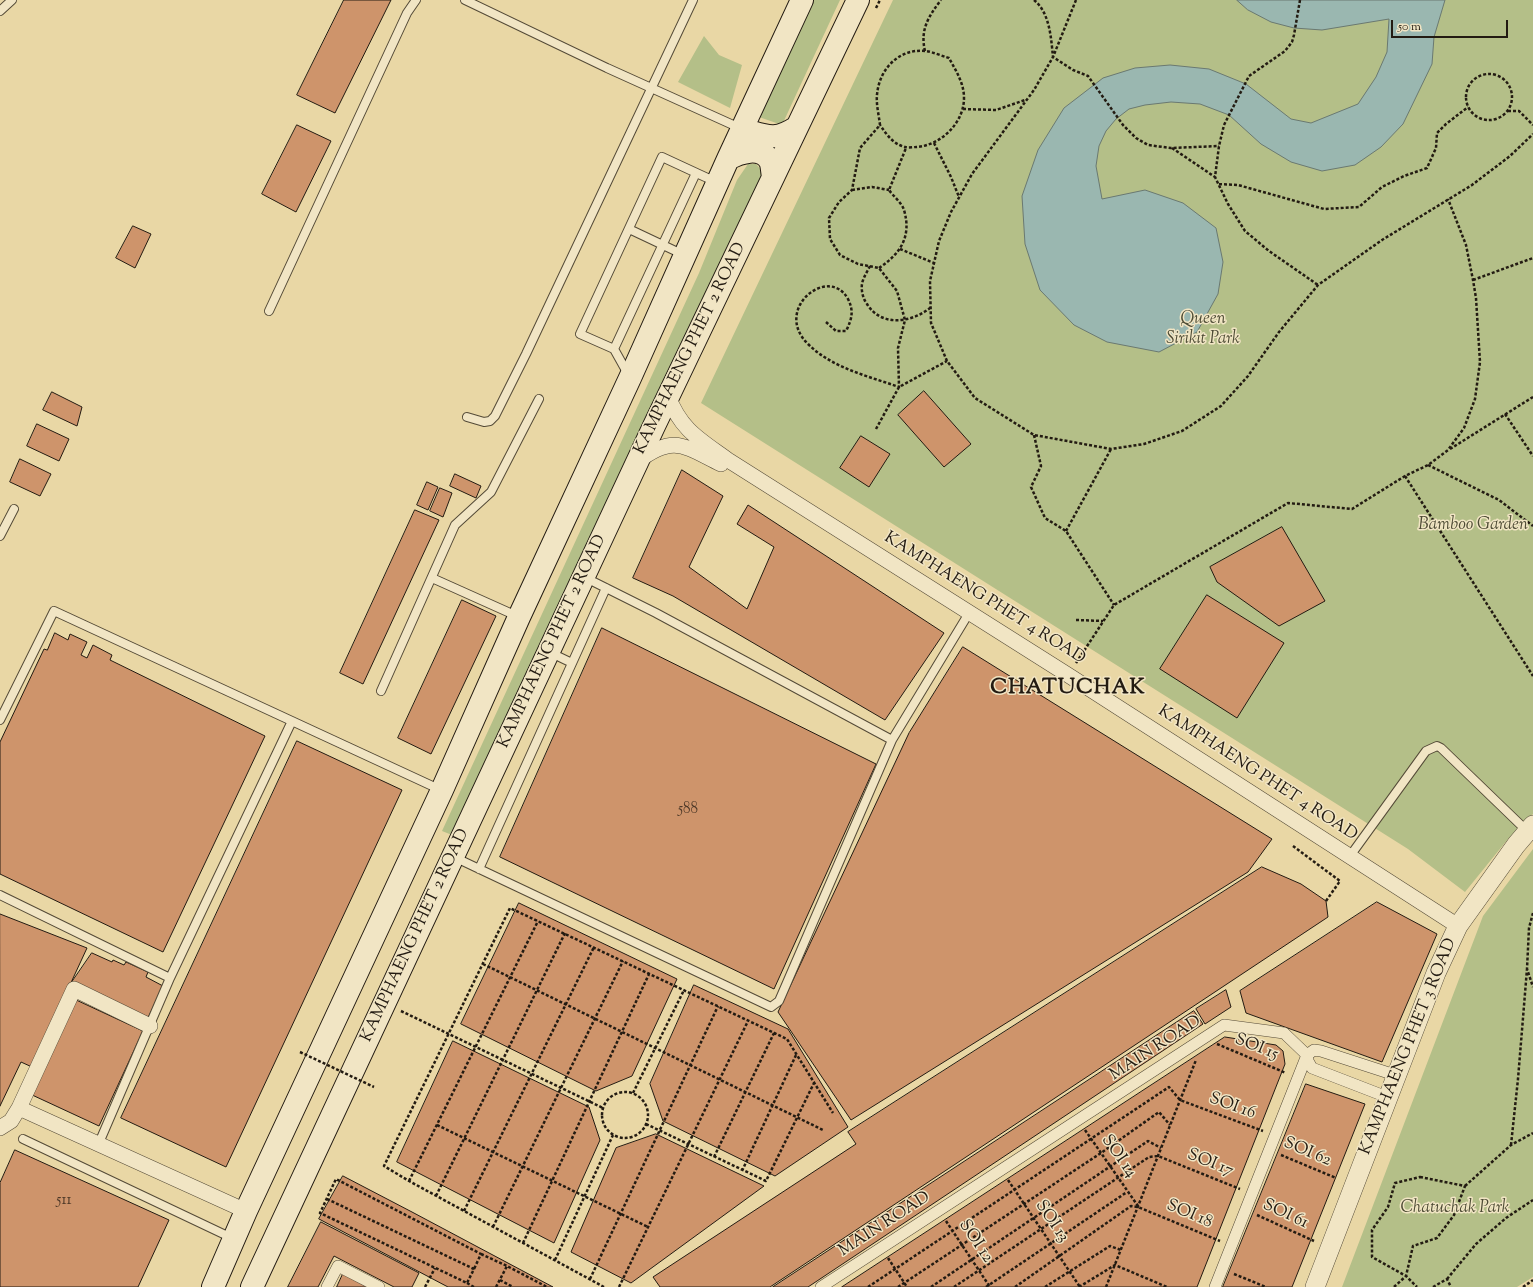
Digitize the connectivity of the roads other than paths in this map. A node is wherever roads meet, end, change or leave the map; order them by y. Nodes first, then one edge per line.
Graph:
1 (12, 0) edge
2 (416, 0) edge
3 (465, 0) edge
4 (693, 0) edge
5 (802, 0) edge
6 (858, 0) edge
7 (0, 11) edge
8 (652, 88) junction
9 (797, 127) junction
10 (742, 129) junction
11 (728, 159) junction
12 (696, 173) junction
13 (773, 177) junction
14 (718, 183) junction
15 (628, 229) junction
16 (663, 245) junction
17 (685, 256) junction
18 (269, 311) dead end
19 (614, 349) junction
20 (630, 378) junction
21 (668, 396) junction
22 (539, 399) dead end
23 (467, 417) dead end
24 (637, 462) junction
25 (771, 487) junction
26 (14, 509) dead end
27 (0, 536) edge
28 (583, 576) junction
29 (432, 578) junction
30 (606, 588) junction
31 (969, 613) junction
32 (519, 617) junction
33 (548, 652) junction
34 (572, 663) junction
35 (381, 691) dead end
36 (0, 720) edge
37 (292, 721) junction
38 (892, 740) junction
39 (442, 790) junction
40 (1530, 828) edge
41 (1350, 856) junction
42 (453, 857) junction
43 (479, 869) junction
44 (0, 895) edge
45 (1458, 926) junction
46 (170, 978) junction
47 (150, 1026) junction
48 (1307, 1055) junction
49 (1395, 1075) junction
50 (1387, 1097) junction
51 (19, 1108) junction
52 (0, 1128) edge
53 (23, 1139) dead end
54 (99, 1144) junction
55 (246, 1211) junction
56 (234, 1239) junction
57 (213, 1287) edge
58 (252, 1287) edge
59 (327, 1287) edge
60 (379, 1287) edge
61 (821, 1287) edge
62 (1215, 1287) edge
63 (1315, 1287) edge

1 - 7 lane
2 - 18 lane
3 - 8 lane
4 - 8 lane
5 - 10 main road
6 - 9 main road, KAMPHAENG PHET 2 ROAD
8 - 10 lane
8 - 23 lane
9 - 10 main road
9 - 13 main road, KAMPHAENG PHET 2 ROAD
10 - 11 main road
11 - 13 main road
11 - 14 main road
12 - 14 lane
12 - 15 lane
12 - 16 lane
13 - 21 main road, KAMPHAENG PHET 2 ROAD
14 - 17 main road
15 - 16 lane
15 - 19 lane
16 - 17 lane
16 - 19 lane
17 - 20 main road
19 - 20 lane
20 - 32 main road
21 - 24 main road, KAMPHAENG PHET 2 ROAD
21 - 25 street, KAMPHAENG PHET 4 ROAD
22 - 29 lane
24 - 25 street, KAMPHAENG PHET 4 ROAD
24 - 28 main road, KAMPHAENG PHET 2 ROAD
25 - 31 street, KAMPHAENG PHET 4 ROAD
26 - 27 lane
28 - 30 lane
28 - 33 main road, KAMPHAENG PHET 2 ROAD
29 - 32 lane
29 - 35 lane
30 - 34 lane
30 - 38 lane
31 - 38 lane
31 - 41 street, KAMPHAENG PHET 4 ROAD
32 - 39 main road
33 - 34 lane
33 - 42 main road, KAMPHAENG PHET 2 ROAD
34 - 43 lane
36 - 37 lane
37 - 39 lane
37 - 46 lane
38 - 43 lane
39 - 55 main road
40 - 41 lane
40 - 45 street, KAMPHAENG PHET 3 ROAD
41 - 45 street, KAMPHAENG PHET 4 ROAD
42 - 43 lane
42 - 58 main road, KAMPHAENG PHET 2 ROAD
44 - 46 lane
45 - 49 street, KAMPHAENG PHET 3 ROAD
46 - 47 lane
47 - 51 street
47 - 54 lane
48 - 49 street
48 - 50 street, MAIN ROAD
48 - 61 street, MAIN ROAD
48 - 62 street
49 - 50 street, KAMPHAENG PHET 3 ROAD
50 - 63 street, KAMPHAENG PHET 3 ROAD
51 - 52 street
51 - 54 street
53 - 56 lane
54 - 55 street
55 - 56 main road
56 - 57 main road
59 - 60 street

